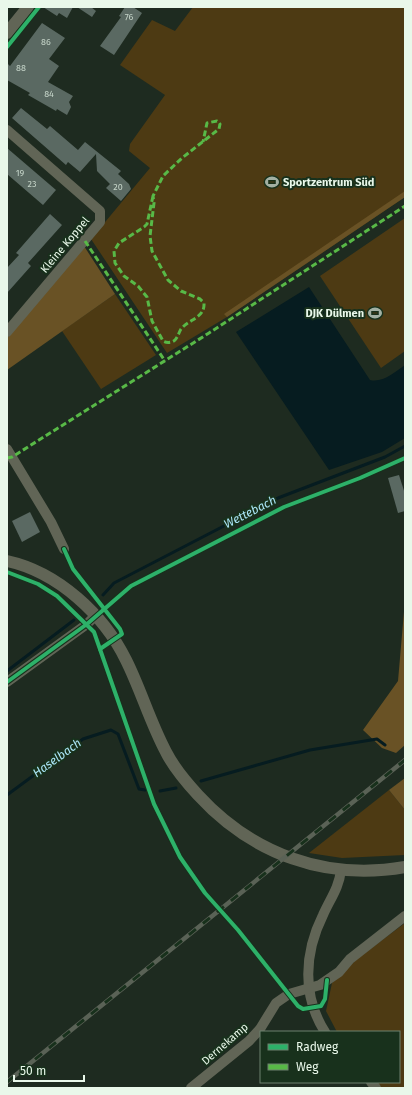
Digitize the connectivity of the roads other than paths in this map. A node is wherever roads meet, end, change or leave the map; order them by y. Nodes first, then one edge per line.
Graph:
1 (28, 7) edge
2 (7, 33) edge
3 (7, 130) edge
4 (7, 332) edge
5 (9, 455) edge
6 (64, 549) dead end
7 (7, 561) edge
8 (96, 615) junction
9 (7, 682) edge
10 (405, 867) edge
11 (341, 870) junction
12 (405, 916) edge
13 (308, 988) junction
14 (324, 1031) edge
15 (191, 1088) edge

1 - 2 street
3 - 4 street, Kleine Koppel
5 - 6 street
7 - 8 street
8 - 9 street
8 - 11 street
10 - 11 street
11 - 13 street
12 - 13 street, Dernekamp
13 - 14 street
13 - 15 street, Dernekamp

